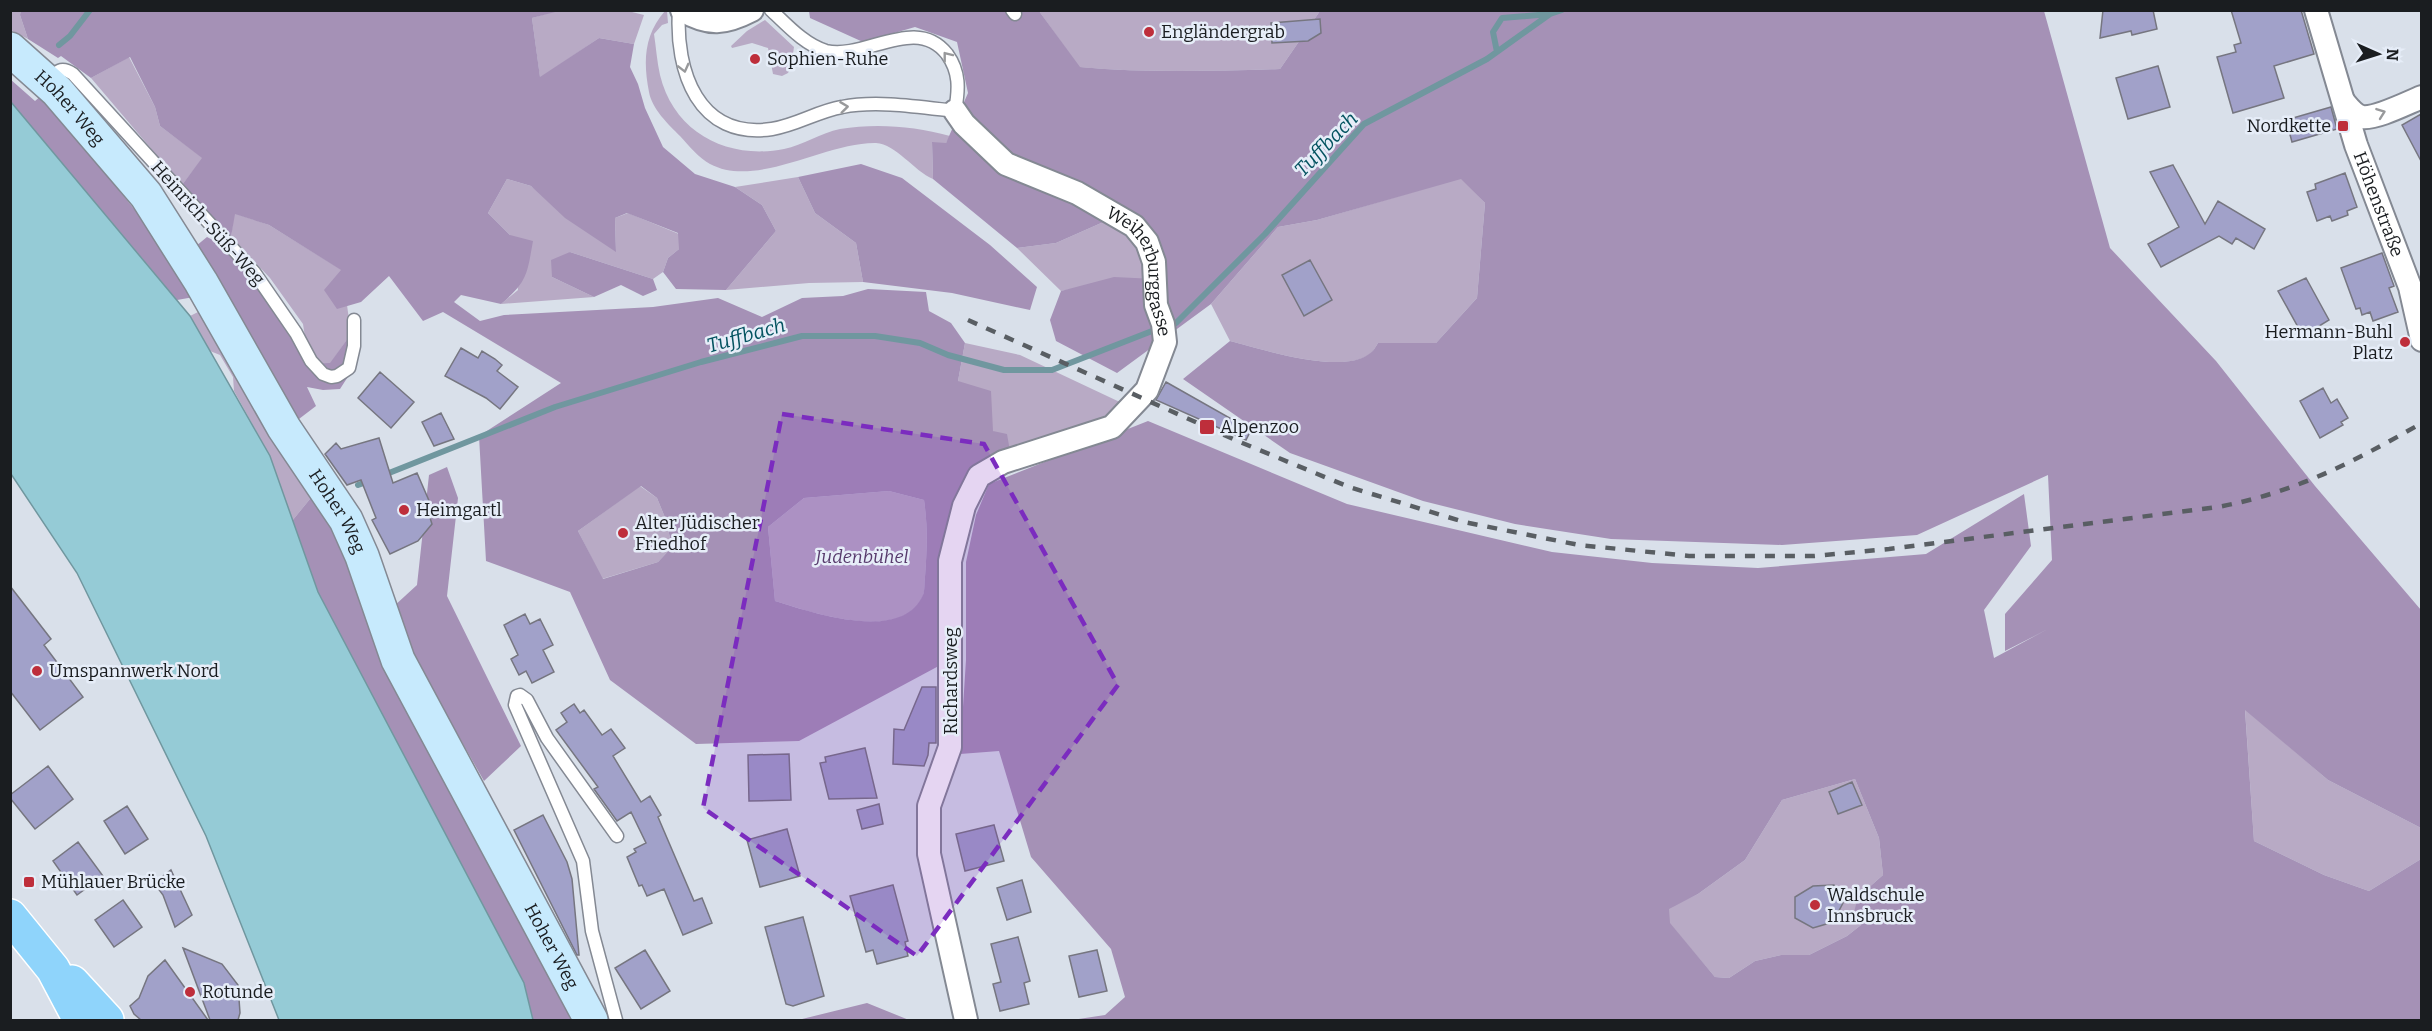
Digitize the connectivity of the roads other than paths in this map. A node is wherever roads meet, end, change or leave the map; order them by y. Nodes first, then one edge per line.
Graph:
1 (680, 10) edge
2 (752, 10) edge
3 (771, 10) edge
4 (2316, 10) edge
5 (10, 49) edge
6 (48, 81) junction
7 (2421, 98) edge
8 (2344, 102) junction
9 (955, 111) junction
10 (2416, 285) edge
11 (354, 320) dead end
12 (2421, 340) edge
13 (1003, 462) joint
14 (616, 836) dead end
15 (10, 916) edge
16 (85, 1019) edge
17 (591, 1020) edge
18 (616, 1020) edge
19 (966, 1020) edge

1 - 2 street
1 -> 9 lane
9 -> 3 lane
4 - 8 street, Höhenstraße
5 - 6 street, Hoher Weg
6 - 11 lane, Heinrich-Süß-Weg
6 - 17 street, Hoher Weg
8 -> 7 street
8 - 10 street, Höhenstraße
9 - 13 street, Weiherburggasse
10 - 12 street, Höhenstraße
13 - 19 street, Richardsweg
14 - 18 lane
15 - 16 main road

